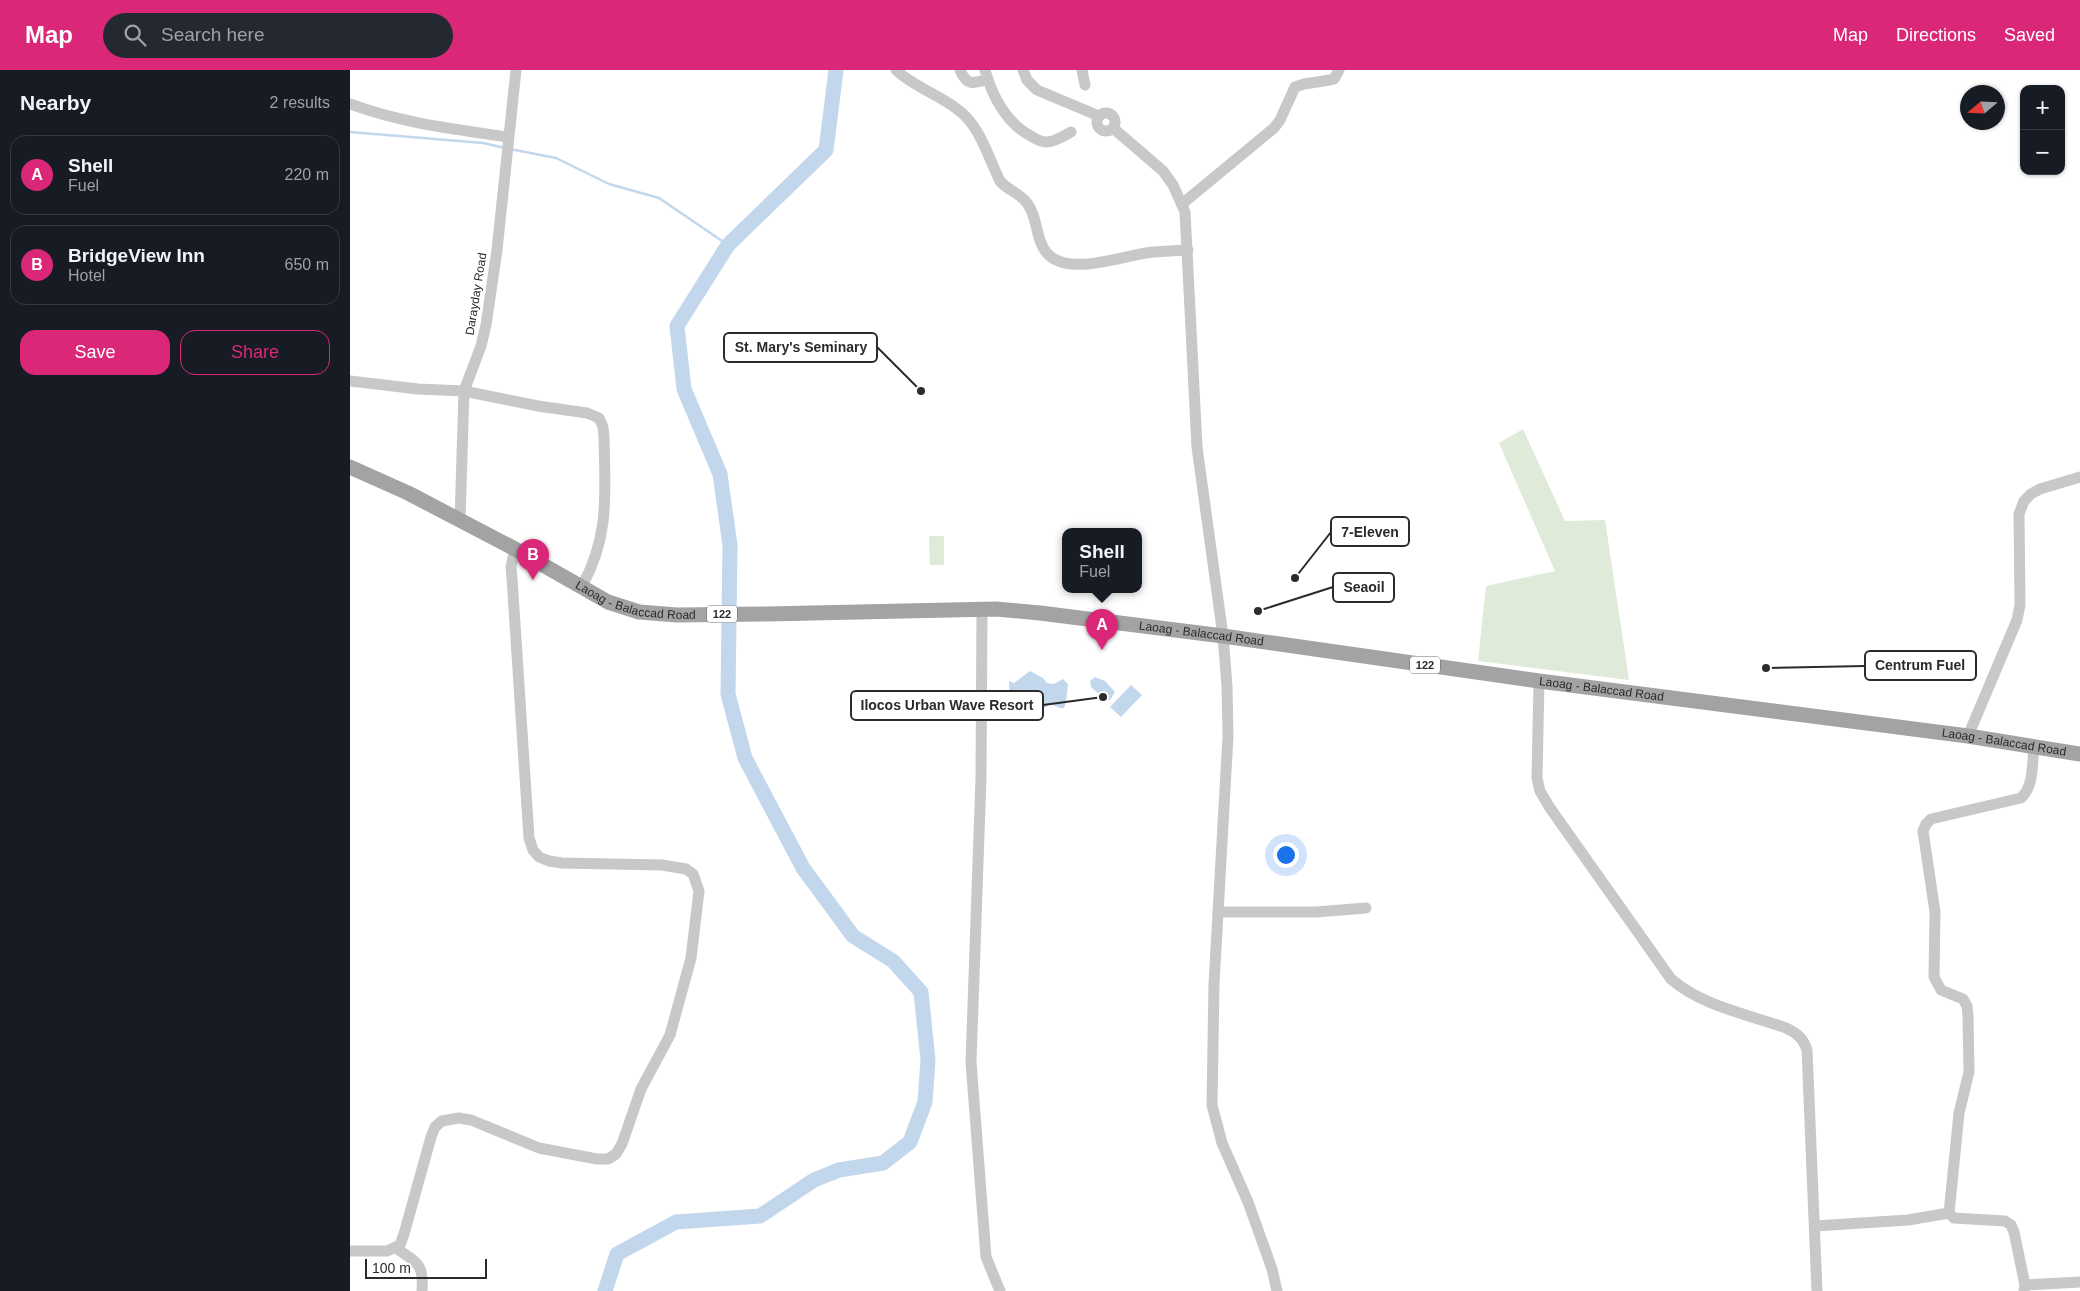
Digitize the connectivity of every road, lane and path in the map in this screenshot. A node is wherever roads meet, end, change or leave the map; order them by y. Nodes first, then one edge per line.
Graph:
1 (516, 70) edge
2 (896, 70) edge
3 (960, 70) edge
4 (1023, 70) edge
5 (1082, 70) edge
6 (1339, 70) edge
7 (986, 75) edge
8 (1085, 85) dead end
9 (350, 104) edge
10 (1072, 132) dead end
11 (507, 140) junction
12 (1182, 204) junction
13 (1188, 250) junction
14 (350, 381) edge
15 (464, 391) junction
16 (350, 467) edge
17 (2080, 477) edge
18 (460, 521) junction
19 (515, 549) junction
20 (582, 586) junction
21 (982, 609) junction
22 (1223, 636) junction
23 (1539, 681) junction
24 (1968, 736) junction
25 (2034, 747) junction
26 (2080, 754) edge
27 (1366, 908) dead end
28 (1218, 912) junction
29 (1949, 1213) junction
30 (1815, 1226) junction
31 (396, 1248) junction
32 (350, 1251) edge
33 (2080, 1282) edge
34 (2025, 1288) edge
35 (422, 1291) edge
36 (1000, 1291) edge
37 (1278, 1291) edge
38 (1817, 1291) edge

1 - 11 street, Darayday Road
2 - 13 street
3 - 7 street
4 - 12 street
5 - 8 street
6 - 12 street
7 - 10 street
9 - 11 street
11 - 15 street, Darayday Road
12 - 13 street
13 - 22 street
14 - 15 street
15 - 18 street, Darayday Road
15 - 20 street
16 - 18 main road, Laoag - Balaccad Road / 122
17 - 24 street
18 - 19 main road, Laoag - Balaccad Road / 122
19 - 20 main road, Laoag - Balaccad Road / 122
19 - 31 street
20 - 21 main road, Laoag - Balaccad Road / 122
21 - 22 main road, Laoag - Balaccad Road / 122
21 - 36 street
22 - 23 main road, Laoag - Balaccad Road / 122
22 - 28 street
23 - 24 main road, Laoag - Balaccad Road / 122
23 - 30 street
24 - 25 main road, Laoag - Balaccad Road / 122
25 - 26 main road, Laoag - Balaccad Road / 122
25 - 29 street
27 - 28 street
28 - 37 street
29 - 30 street
29 - 34 street
30 - 38 street
31 - 32 street
31 - 35 street
33 - 34 street

